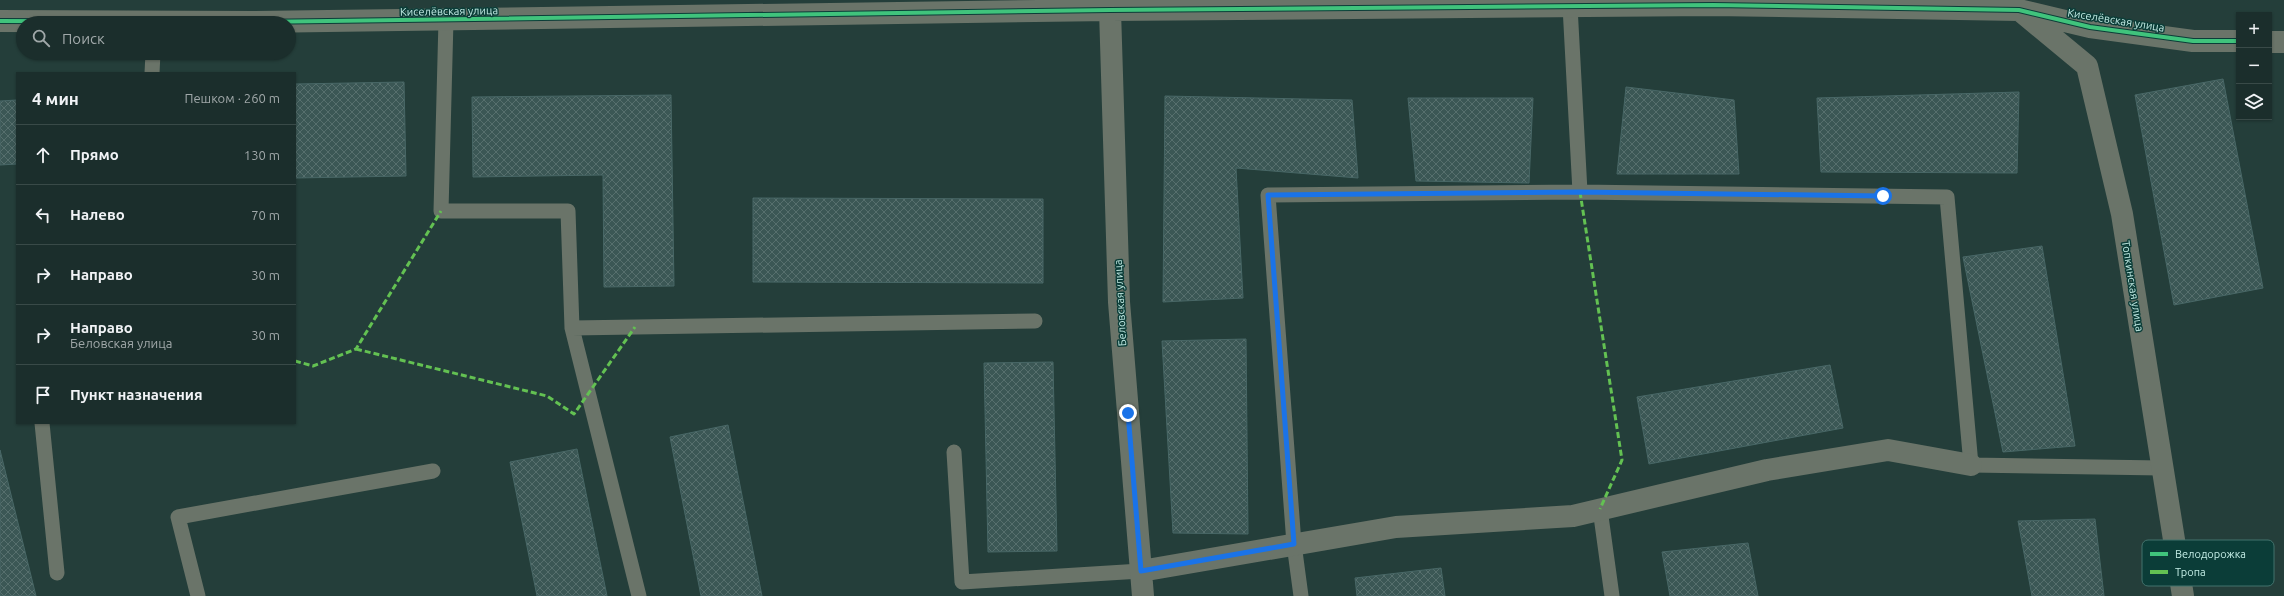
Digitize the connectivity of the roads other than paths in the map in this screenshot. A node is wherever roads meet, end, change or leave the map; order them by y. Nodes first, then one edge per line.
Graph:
1 (1713, 2) edge
2 (1830, 4) edge
3 (1110, 5) edge
4 (2019, 5) edge
5 (1570, 6) junction
6 (446, 20) junction
7 (0, 21) edge
8 (16, 21) edge
9 (296, 21) edge
10 (2236, 41) edge
11 (2272, 42) edge
12 (2284, 42) edge
13 (153, 60) edge
14 (152, 72) edge
15 (1580, 192) junction
16 (1035, 322) dead end
17 (572, 328) junction
18 (42, 424) edge
19 (954, 452) dead end
20 (1971, 465) junction
21 (2162, 468) junction
22 (433, 471) dead end
23 (1600, 509) junction
24 (2174, 540) edge
25 (1294, 544) junction
26 (1141, 571) junction
27 (57, 574) dead end
28 (2181, 586) edge
29 (198, 596) edge
30 (639, 596) edge
31 (1143, 596) edge
32 (1302, 596) edge
33 (1612, 596) edge
34 (2183, 596) edge

1 - 2 street, Киселёвская улица
1 - 5 street, Киселёвская улица
2 - 4 street, Киселёвская улица
3 - 5 street, Киселёвская улица
3 - 6 street, Киселёвская улица
3 - 26 street, Беловская улица
4 - 10 street, Киселёвская улица
4 - 21 street, Топкинская улица
5 - 15 lane
6 - 9 street, Киселёвская улица
6 - 17 lane
7 - 8 street, Киселёвская улица
11 - 12 street
13 - 14 lane
15 - 20 lane
15 - 25 lane
16 - 17 lane
17 - 30 lane
18 - 27 lane
19 - 26 lane
20 - 21 lane
20 - 23 street
21 - 24 street, Топкинская улица
22 - 29 lane
23 - 25 street
23 - 33 lane
25 - 26 street
25 - 32 lane
26 - 31 street, Беловская улица
28 - 34 street, Топкинская улица

